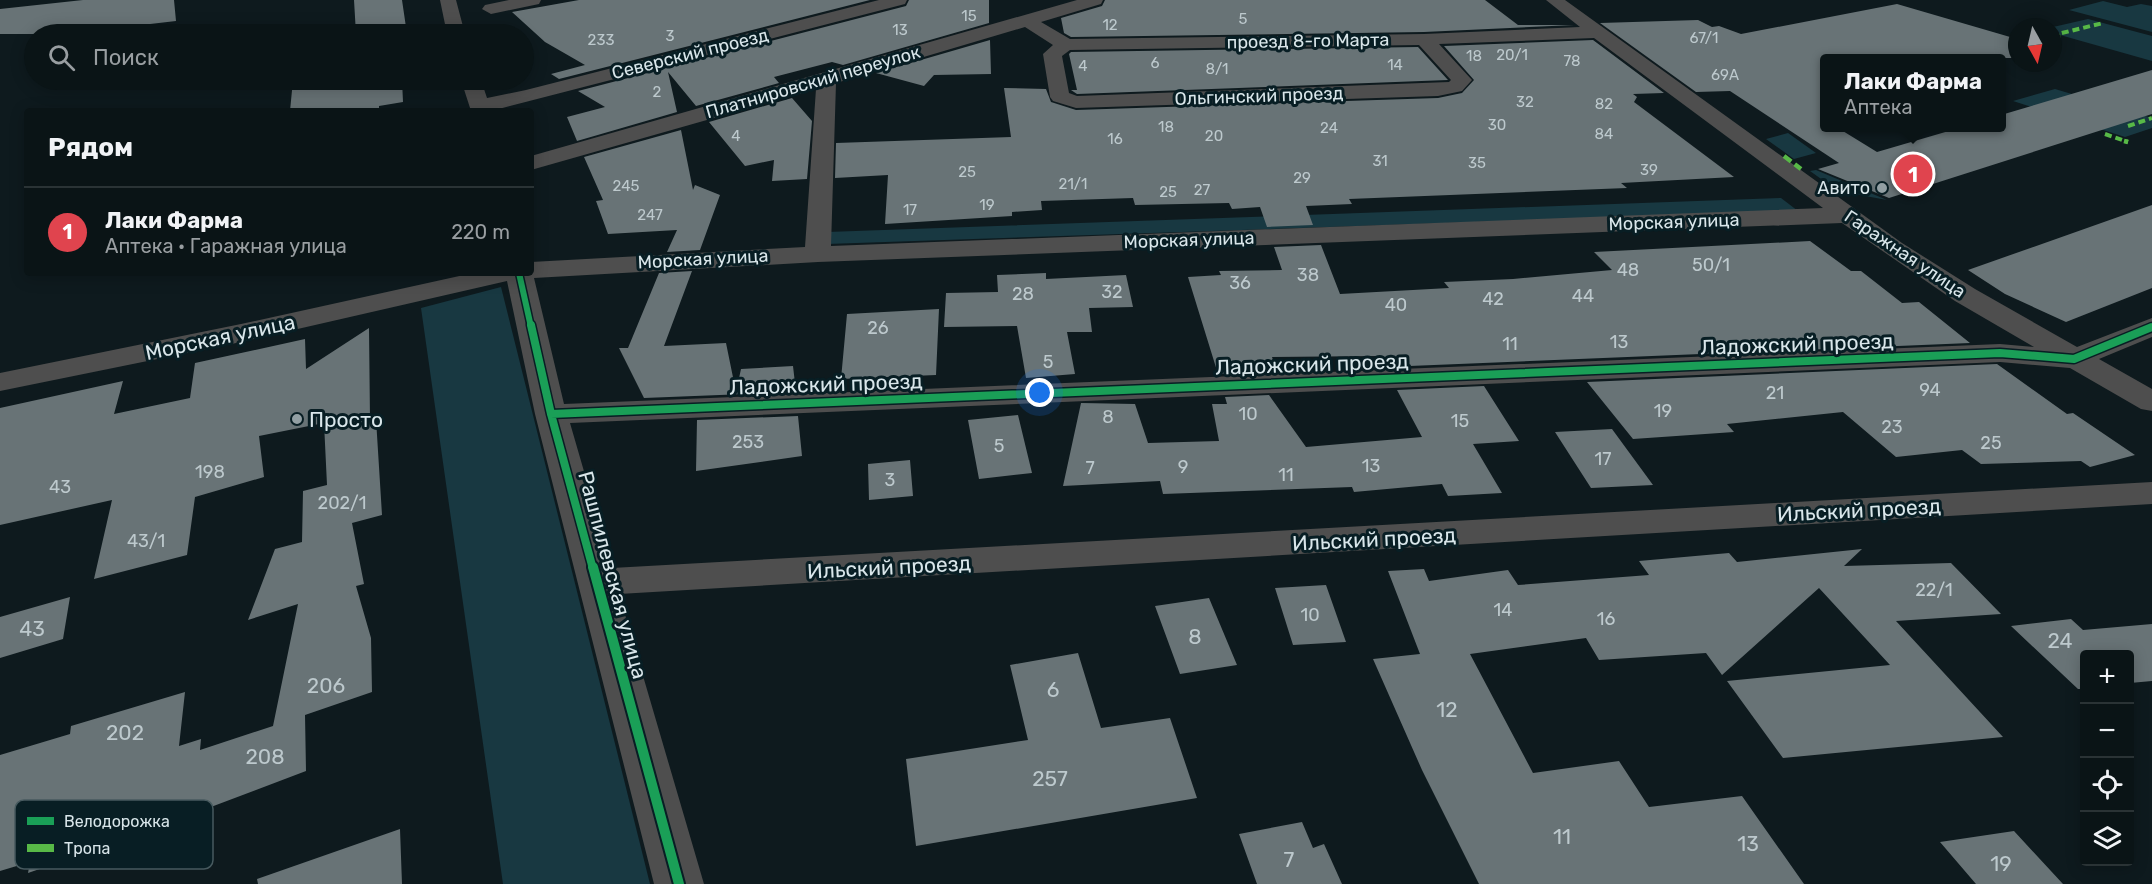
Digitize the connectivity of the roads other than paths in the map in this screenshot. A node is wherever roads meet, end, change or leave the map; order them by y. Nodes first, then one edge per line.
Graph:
1 (448, 0) edge
2 (533, 0) edge
3 (899, 0) edge
4 (1095, 0) edge
5 (1554, 0) edge
6 (491, 9) dead end
7 (1024, 19) junction
8 (454, 24) edge
9 (1598, 32) junction
10 (1424, 39) junction
11 (1066, 45) junction
12 (826, 80) junction
13 (474, 90) edge
14 (480, 108) edge
15 (534, 161) edge
16 (1846, 215) junction
17 (818, 254) junction
18 (534, 270) edge
19 (496, 276) edge
20 (520, 276) edge
21 (2152, 327) edge
22 (2074, 359) junction
23 (0, 382) edge
24 (2152, 402) edge
25 (551, 414) junction
26 (2152, 493) edge
27 (596, 582) junction
28 (679, 884) edge

1 - 8 street
2 - 6 street
3 - 14 street, Северский проезд
4 - 7 street, Платнировский переулок
5 - 9 street, Гаражная улица
7 - 11 street
7 - 12 street, Платнировский переулок
9 - 10 street, проезд 8-го Марта
9 - 16 street, Гаражная улица
10 - 11 street, проезд 8-го Марта
10 - 11 street, Ольгинский проезд
12 - 15 street, Платнировский переулок
12 - 17 street
13 - 14 street
16 - 17 street, Морская улица
16 - 22 street, Гаражная улица
17 - 18 street, Морская улица
19 - 23 street, Морская улица
20 - 25 street, Рашпилевская улица
21 - 22 street
22 - 24 street, Гаражная улица
22 - 25 street, Ладожский проезд
25 - 27 street, Рашпилевская улица
26 - 27 street, Ильский проезд
27 - 28 street, Рашпилевская улица

